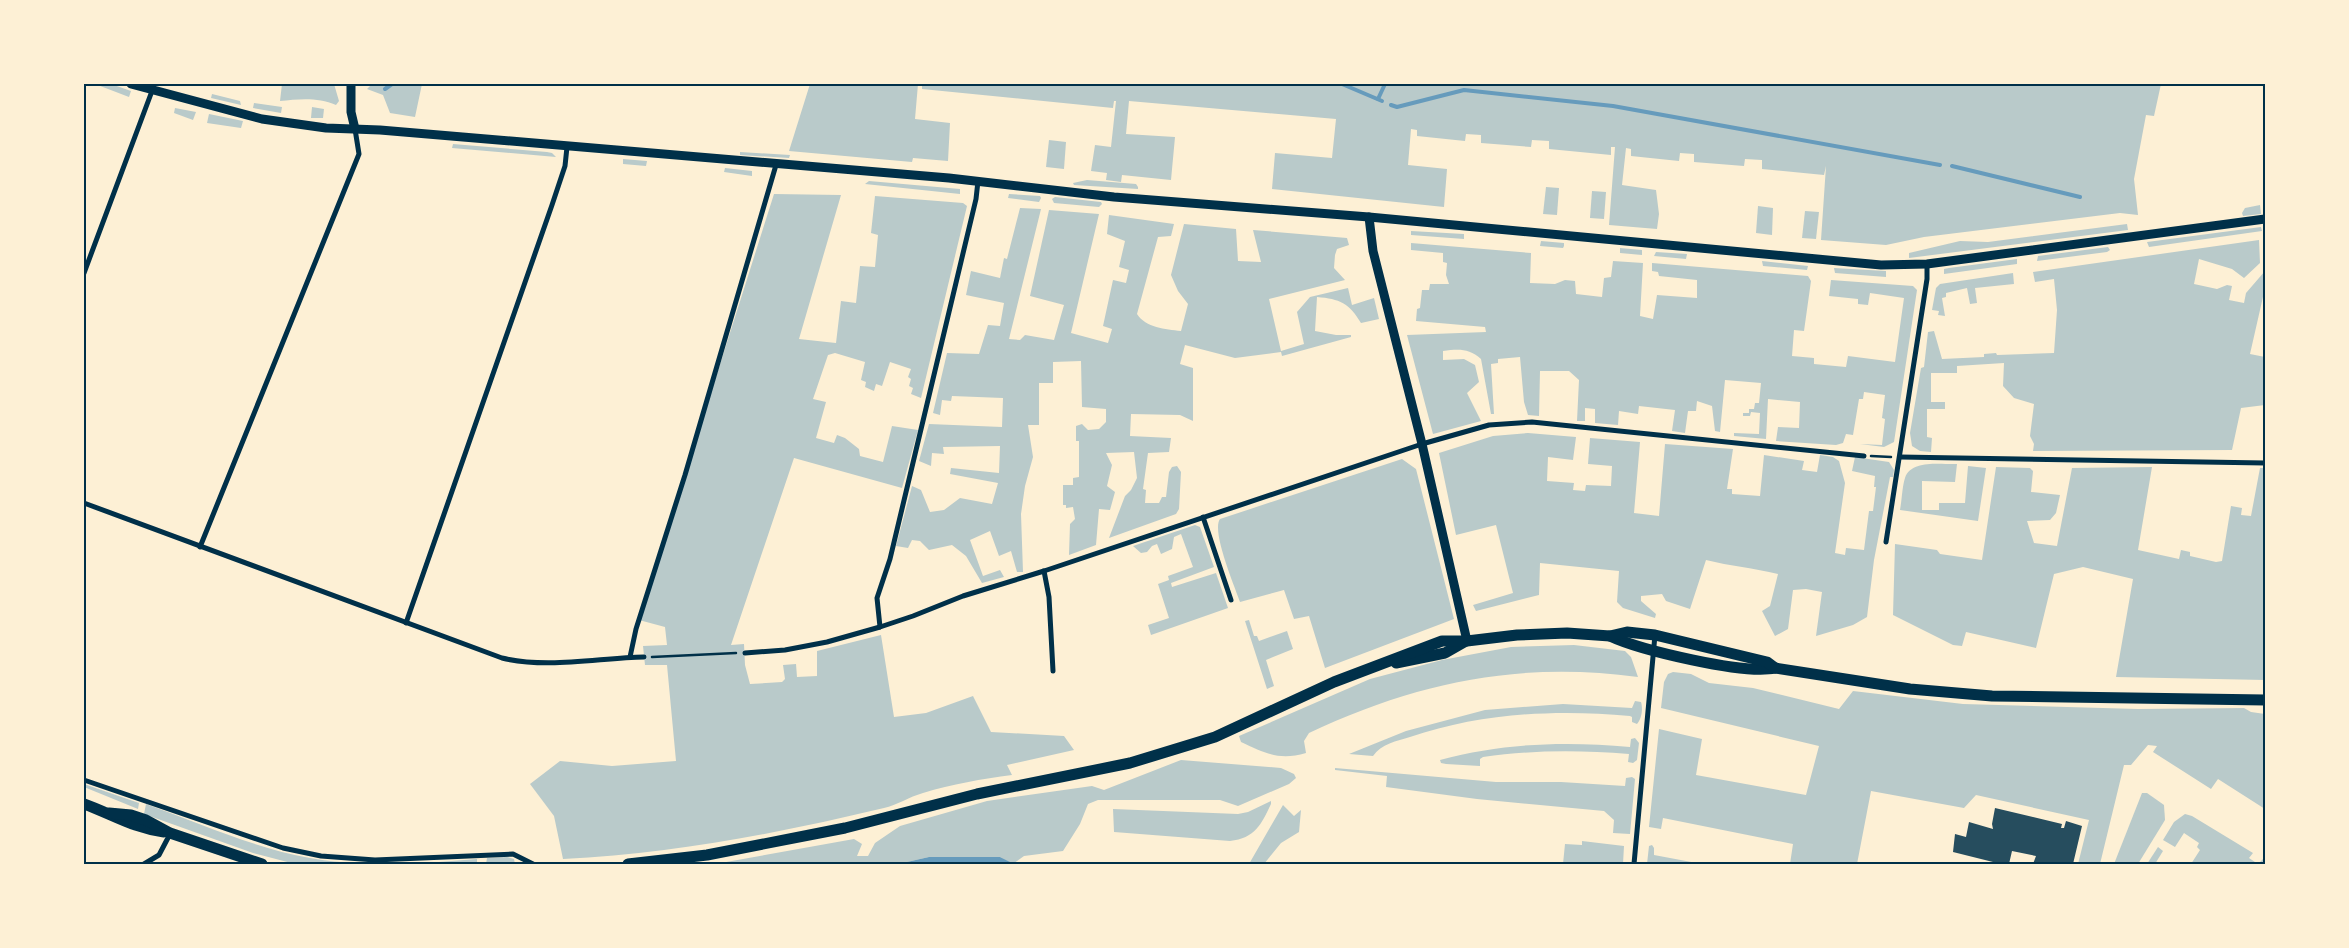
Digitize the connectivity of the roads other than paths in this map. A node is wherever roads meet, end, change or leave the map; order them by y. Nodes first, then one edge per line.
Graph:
1 (131, 84) edge
2 (351, 84) edge
3 (152, 91) junction
4 (355, 129) junction
5 (567, 148) junction
6 (776, 165) junction
7 (978, 181) junction
8 (1369, 217) junction
9 (2265, 219) edge
10 (1927, 264) junction
11 (84, 273) edge
12 (1422, 444) junction
13 (1864, 456) road end
14 (1900, 457) junction
15 (2265, 463) edge
16 (84, 503) edge
17 (1203, 517) junction
18 (1886, 542) dead end
19 (200, 546) junction
20 (1044, 571) junction
21 (1231, 600) dead end
22 (406, 623) junction
23 (880, 627) junction
24 (1655, 635) junction
25 (1610, 636) junction
26 (1467, 641) junction
27 (1654, 650) junction
28 (746, 653) road end
29 (630, 657) junction
30 (644, 657) road end
31 (1775, 668) junction
32 (1053, 671) dead end
33 (2265, 700) edge
34 (84, 780) edge
35 (84, 804) edge
36 (170, 833) junction
37 (144, 864) edge
38 (262, 864) edge
39 (533, 864) edge
40 (628, 864) edge
41 (1634, 864) edge

1 - 3 street
2 - 4 street
3 - 4 street
3 - 11 street
4 - 5 street
4 - 19 street
5 - 6 street
5 - 22 street
6 - 7 street
6 - 29 street
7 - 8 street
7 - 23 street
8 - 10 street
8 - 12 street
9 - 10 street
10 - 14 street
12 - 13 street
12 - 17 street
12 - 26 street
14 - 15 street
14 - 18 street
16 - 19 street
17 - 20 street
17 - 21 street
19 - 22 street
20 - 23 street
20 - 32 street
22 - 29 street
23 - 28 street
24 - 25 main road
24 - 27 street
24 - 31 main road
25 - 26 main road
25 - 27 main road
26 - 40 main road
27 - 31 main road
27 - 41 street
29 - 30 street
31 - 33 main road
34 - 39 street
35 - 36 main road
36 - 37 street
36 - 38 main road

